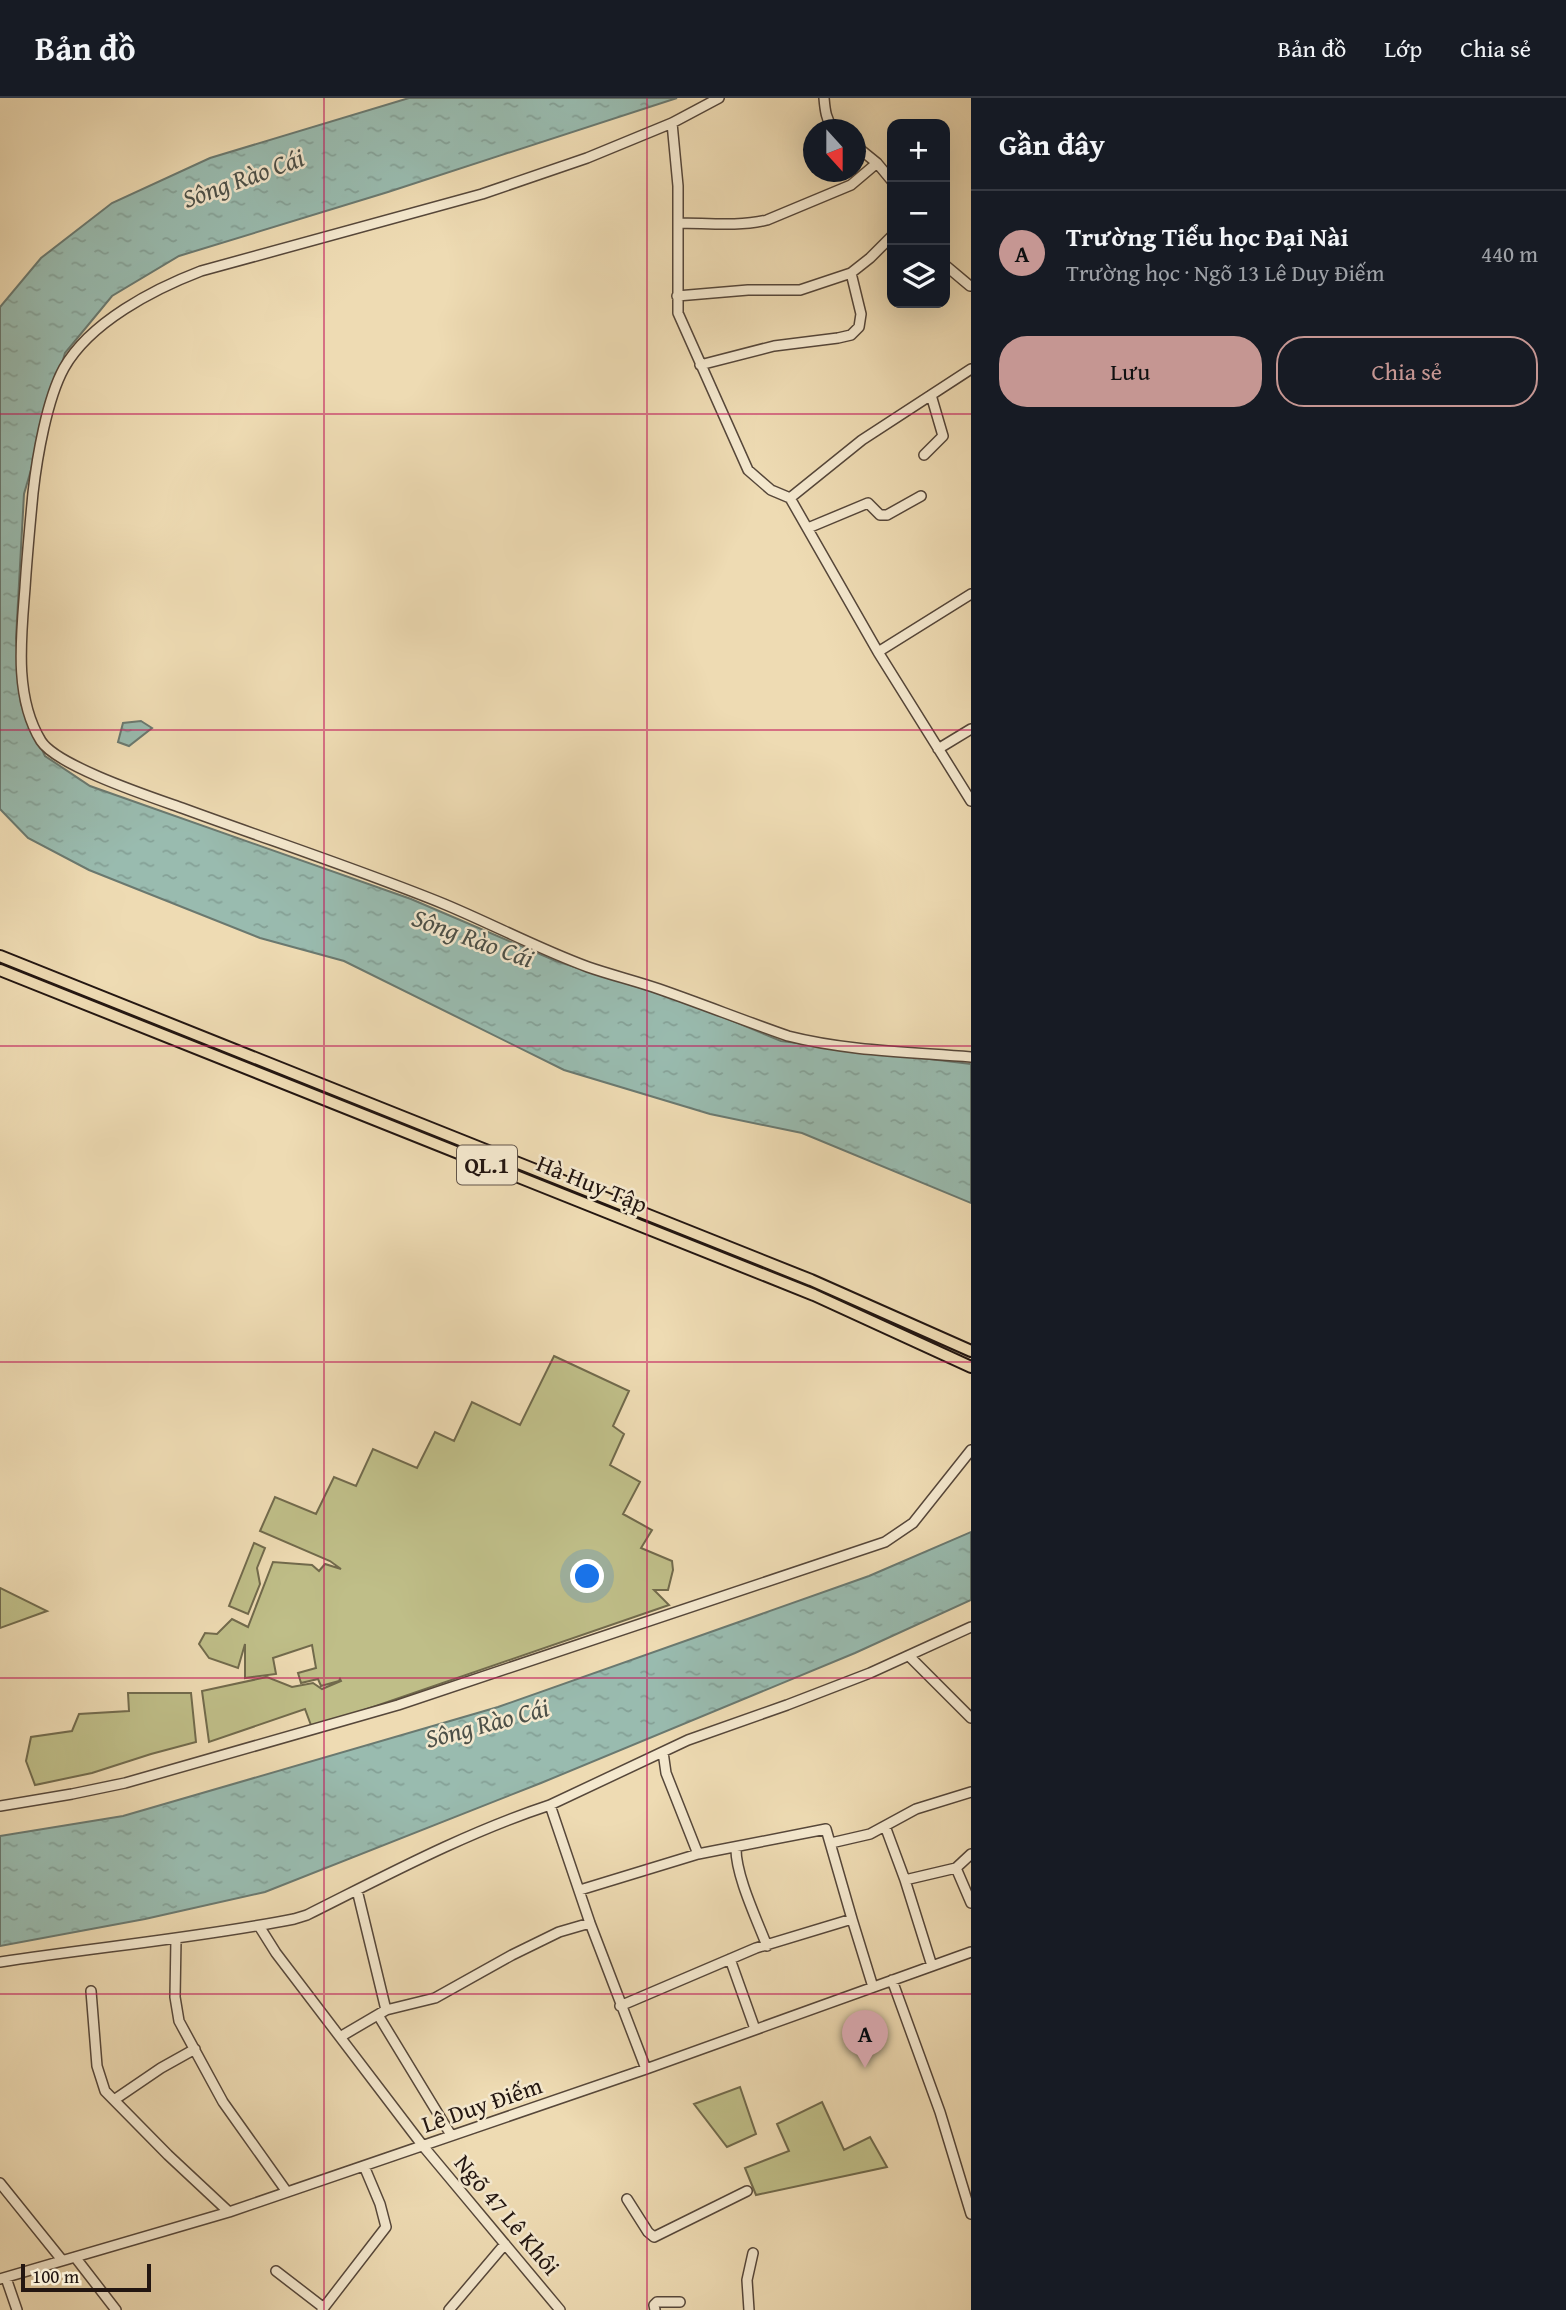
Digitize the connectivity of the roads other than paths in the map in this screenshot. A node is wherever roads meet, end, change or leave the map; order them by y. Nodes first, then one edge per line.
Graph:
1 (719, 98) edge
2 (824, 98) edge
3 (827, 119) edge
4 (672, 123) junction
5 (866, 154) edge
6 (877, 163) junction
7 (887, 175) edge
8 (678, 223) junction
9 (887, 241) edge
10 (950, 269) edge
11 (851, 273) junction
12 (971, 287) edge
13 (677, 296) junction
14 (700, 365) junction
15 (971, 369) edge
16 (931, 395) junction
17 (924, 455) dead end
18 (920, 496) dead end
19 (790, 498) junction
20 (808, 528) junction
21 (971, 594) edge
22 (878, 652) junction
23 (971, 729) edge
24 (938, 749) junction
25 (971, 801) edge
26 (0, 956) edge
27 (0, 970) edge
28 (971, 1057) edge
29 (971, 1351) edge
30 (971, 1367) edge
31 (971, 1450) edge
32 (971, 1627) edge
33 (909, 1656) junction
34 (971, 1718) edge
35 (663, 1752) junction
36 (971, 1792) edge
37 (550, 1805) junction
38 (0, 1806) edge
39 (885, 1826) junction
40 (831, 1843) junction
41 (736, 1847) junction
42 (698, 1854) junction
43 (971, 1854) edge
44 (956, 1868) junction
45 (905, 1880) junction
46 (357, 1890) junction
47 (580, 1890) junction
48 (971, 1903) edge
49 (852, 1919) junction
50 (590, 1923) junction
51 (259, 1926) junction
52 (176, 1939) junction
53 (767, 1946) junction
54 (971, 1952) edge
55 (730, 1959) junction
56 (0, 1962) edge
57 (932, 1966) junction
58 (892, 1980) junction
59 (873, 1987) junction
60 (91, 1991) dead end
61 (620, 2006) junction
62 (382, 2012) junction
63 (755, 2029) junction
64 (340, 2037) junction
65 (195, 2049) junction
66 (646, 2069) junction
67 (114, 2100) junction
68 (452, 2135) junction
69 (423, 2146) junction
70 (364, 2166) junction
71 (0, 2183) edge
72 (747, 2191) dead end
73 (287, 2192) junction
74 (627, 2199) dead end
75 (229, 2212) junction
76 (971, 2214) edge
77 (505, 2244) junction
78 (753, 2253) dead end
79 (75, 2257) junction
80 (62, 2260) junction
81 (276, 2271) dead end
82 (3, 2278) edge
83 (680, 2302) dead end
84 (323, 2309) edge
85 (17, 2310) edge
86 (116, 2310) edge
87 (449, 2310) edge
88 (560, 2310) edge
89 (655, 2310) edge
90 (749, 2310) edge

1 - 4 street
2 - 3 street
4 - 8 street
4 - 28 street
5 - 6 street
6 - 7 street
6 - 8 street
8 - 13 street
9 - 11 street
10 - 12 street
11 - 13 street
11 - 14 street
13 - 14 street
14 - 19 street
15 - 16 street
16 - 17 street
16 - 19 street
18 - 20 street
19 - 20 street
20 - 22 street
21 - 22 street
22 - 24 street
23 - 24 street
24 - 25 street
26 - 29 main road, Hà Huy Tập / QL.1
27 - 30 main road, Hà Huy Tập / QL.1
31 - 38 street
32 - 33 street
33 - 34 street
33 - 35 street
35 - 37 street
35 - 42 street
36 - 39 street
37 - 46 street
37 - 47 street
39 - 40 street
39 - 45 street
40 - 41 street
40 - 49 street
41 - 42 street
41 - 53 street
42 - 47 street
43 - 44 street
44 - 45 street
44 - 48 street
45 - 57 street
46 - 51 street
46 - 62 street
47 - 50 street
49 - 53 street
49 - 59 street
50 - 61 street
50 - 62 street
51 - 52 street
51 - 64 street, Ngõ 47 Lê Khôi
52 - 56 street
52 - 65 street
53 - 55 street
54 - 57 street, Lê Duy Điếm
55 - 61 street
55 - 63 street
57 - 58 street, Lê Duy Điếm
58 - 59 street, Lê Duy Điếm
58 - 76 street
59 - 63 street, Lê Duy Điếm
60 - 67 street
61 - 66 street
62 - 64 street
62 - 68 street
63 - 66 street, Lê Duy Điếm
64 - 69 street, Ngõ 47 Lê Khôi
65 - 67 street
65 - 73 street
66 - 68 street, Lê Duy Điếm
67 - 75 street
68 - 69 street, Lê Duy Điếm
69 - 70 street, Lê Duy Điếm
69 - 77 street, Ngõ 47 Lê Khôi
70 - 73 street, Lê Duy Điếm
70 - 84 street
71 - 80 street
72 - 74 street
73 - 75 street, Lê Duy Điếm
75 - 79 street, Lê Duy Điếm
77 - 87 street
77 - 88 street, Ngõ 47 Lê Khôi
78 - 90 street
79 - 80 street, Lê Duy Điếm
79 - 86 street
80 - 82 street, Lê Duy Điếm
81 - 84 street
82 - 85 street
83 - 89 street

